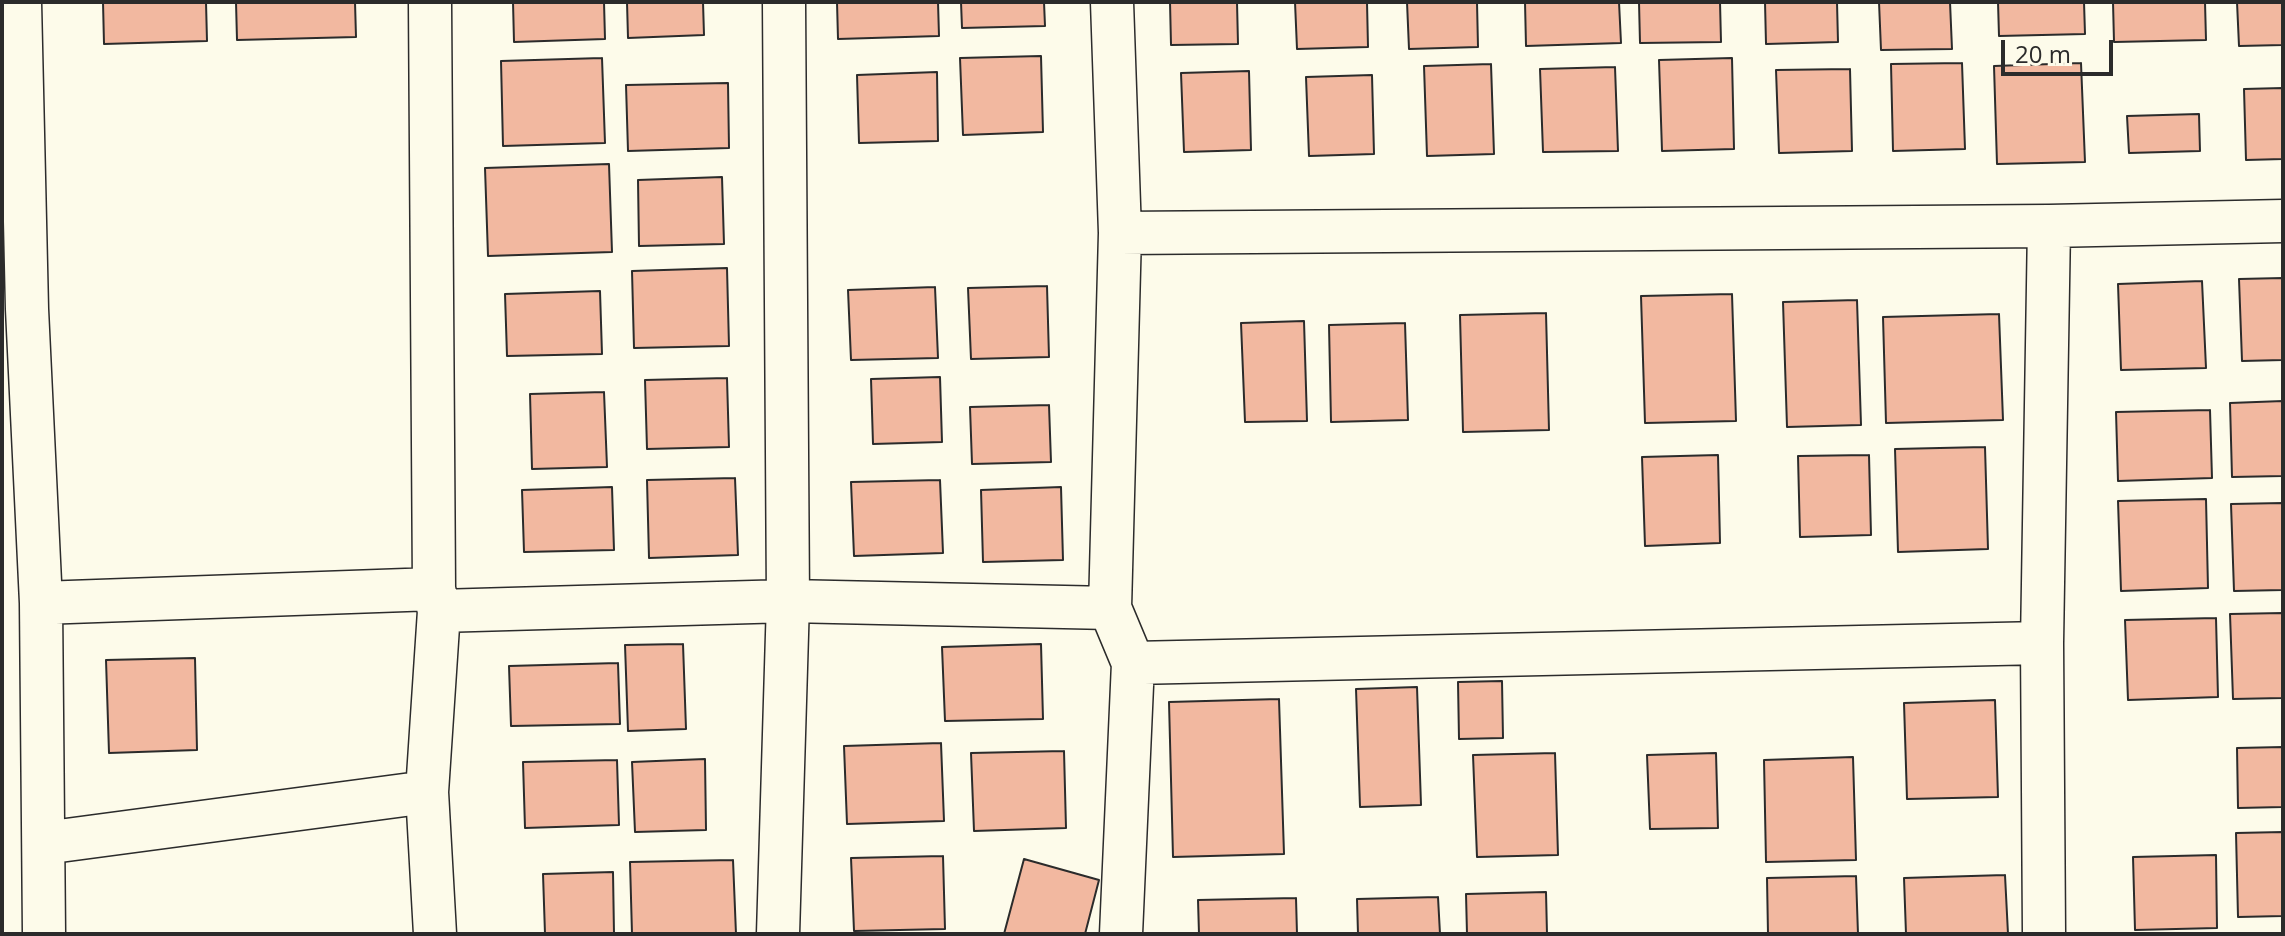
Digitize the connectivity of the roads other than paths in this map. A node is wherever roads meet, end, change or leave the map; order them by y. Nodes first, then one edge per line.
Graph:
1 (20, 2) edge
2 (430, 2) edge
3 (784, 2) edge
4 (1112, 2) edge
5 (2283, 221) edge
6 (2049, 226) junction
7 (1120, 233) junction
8 (15, 309) edge
9 (437, 600) junction
10 (788, 601) junction
11 (41, 603) junction
12 (1110, 608) junction
13 (2042, 643) junction
14 (1133, 663) junction
15 (427, 792) junction
16 (44, 843) junction
17 (44, 934) edge
18 (435, 934) edge
19 (778, 934) edge
20 (1121, 934) edge
21 (2044, 934) edge

1 - 8 street
2 - 9 street
3 - 10 street
4 - 7 street
5 - 6 street
6 - 7 street
6 - 13 street
7 - 12 street
8 - 11 street
9 - 10 street
9 - 11 street
9 - 15 street
10 - 12 street
10 - 19 street
11 - 16 street
12 - 14 street
13 - 14 street
13 - 21 street
14 - 20 street
15 - 16 street
15 - 18 street
16 - 17 street

